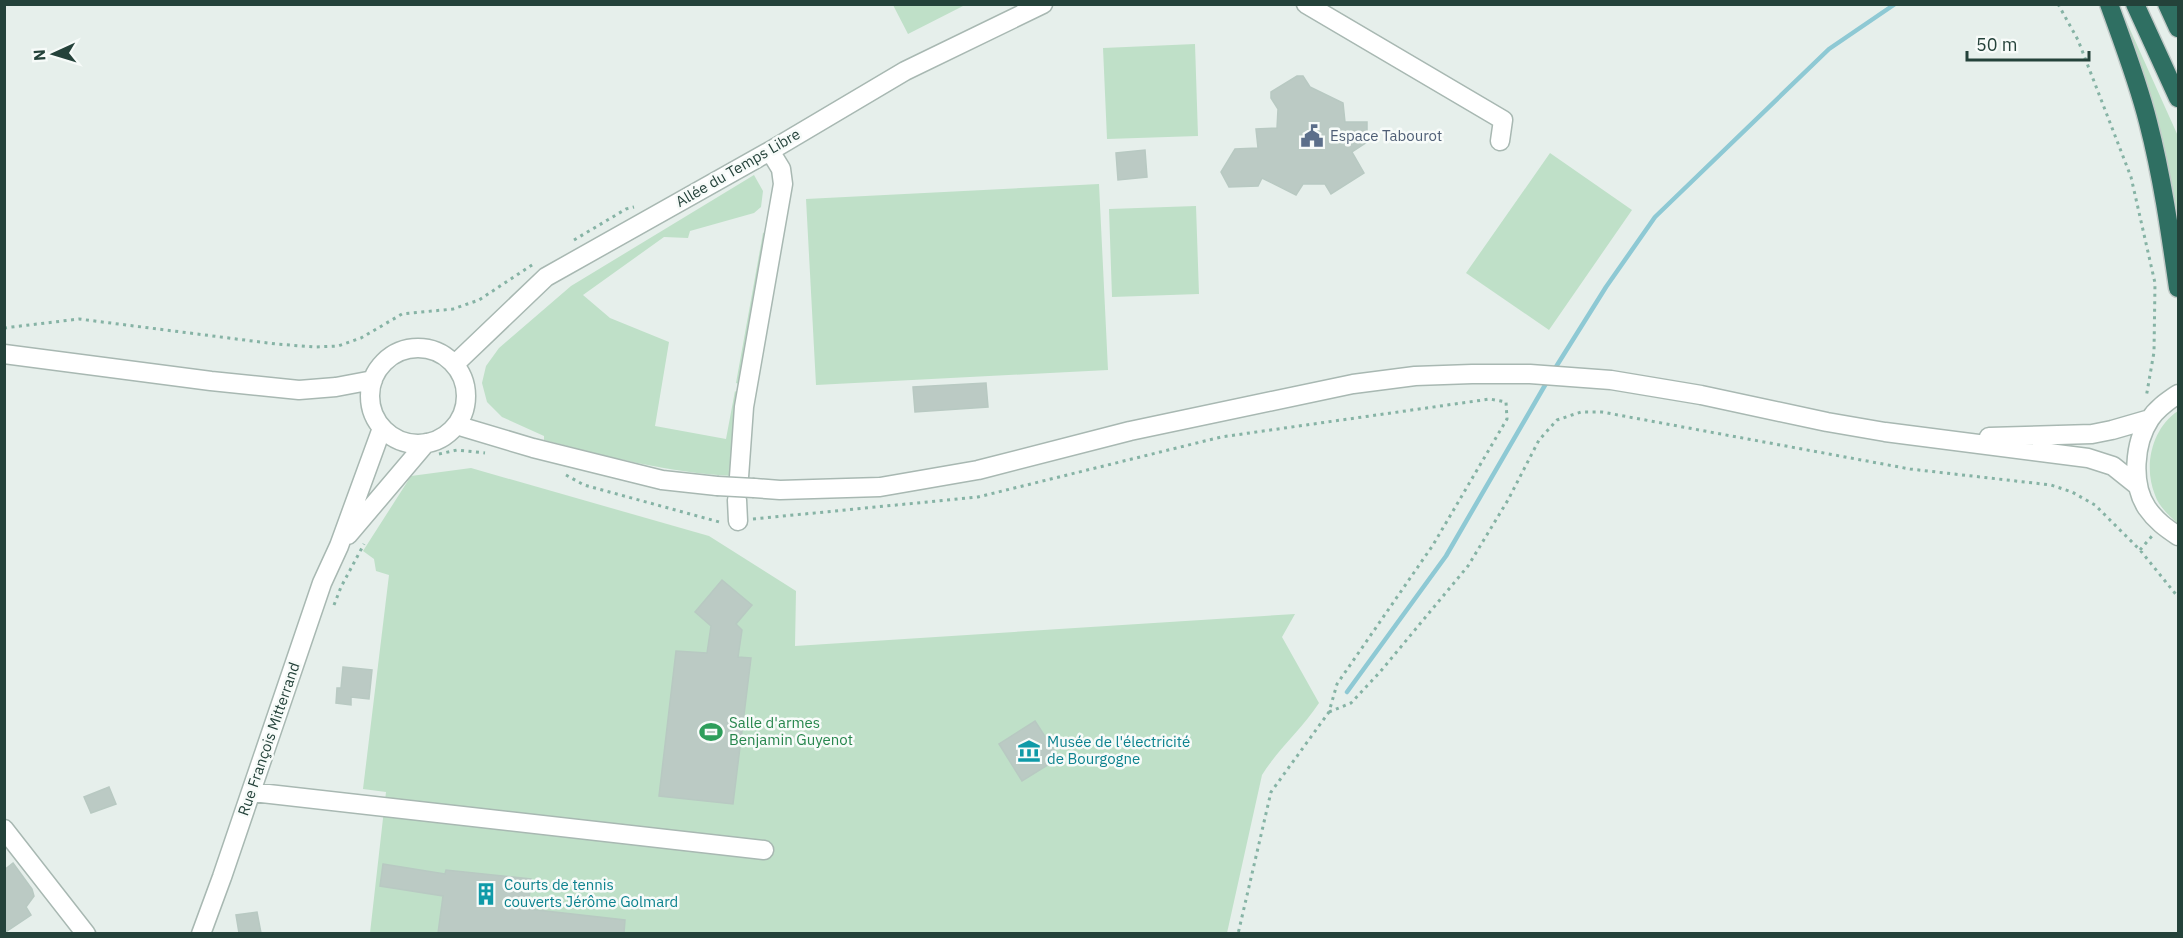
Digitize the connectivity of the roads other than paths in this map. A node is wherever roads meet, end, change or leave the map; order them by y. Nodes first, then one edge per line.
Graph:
1 (1042, 4) edge
2 (1306, 4) edge
3 (2109, 4) edge
4 (2135, 4) edge
5 (2167, 4) edge
6 (2178, 28) edge
7 (2178, 98) edge
8 (1500, 141) dead end
9 (770, 151) junction
10 (2178, 288) edge
11 (4, 354) edge
12 (455, 364) junction
13 (373, 380) junction
14 (2178, 394) edge
15 (2150, 419) junction
16 (456, 425) junction
17 (382, 428) junction
18 (1946, 439) junction
19 (430, 449) junction
20 (739, 477) dead end
21 (2138, 486) junction
22 (737, 500) dead end
23 (738, 521) dead end
24 (2178, 536) edge
25 (339, 546) junction
26 (252, 792) junction
27 (4, 829) edge
28 (764, 850) dead end
29 (86, 933) edge
30 (201, 933) edge

1 - 9 street, Allée du Temps Libre
2 - 8 street
3 - 10 highway
4 - 7 highway
5 - 6 highway
9 - 12 street, Allée du Temps Libre
9 - 20 street
11 - 13 street
12 - 13 street
12 - 16 street
13 - 17 street
14 - 15 street
15 - 18 street
15 - 21 street
16 - 18 street, bridge
16 - 19 street
17 - 19 street
17 - 25 street, Rue François Mitterrand
18 - 21 street
19 - 25 street, Rue François Mitterrand
21 - 24 street
22 - 23 street
25 - 26 street, Rue François Mitterrand
26 - 28 street
26 - 30 street, Rue François Mitterrand
27 - 29 street

